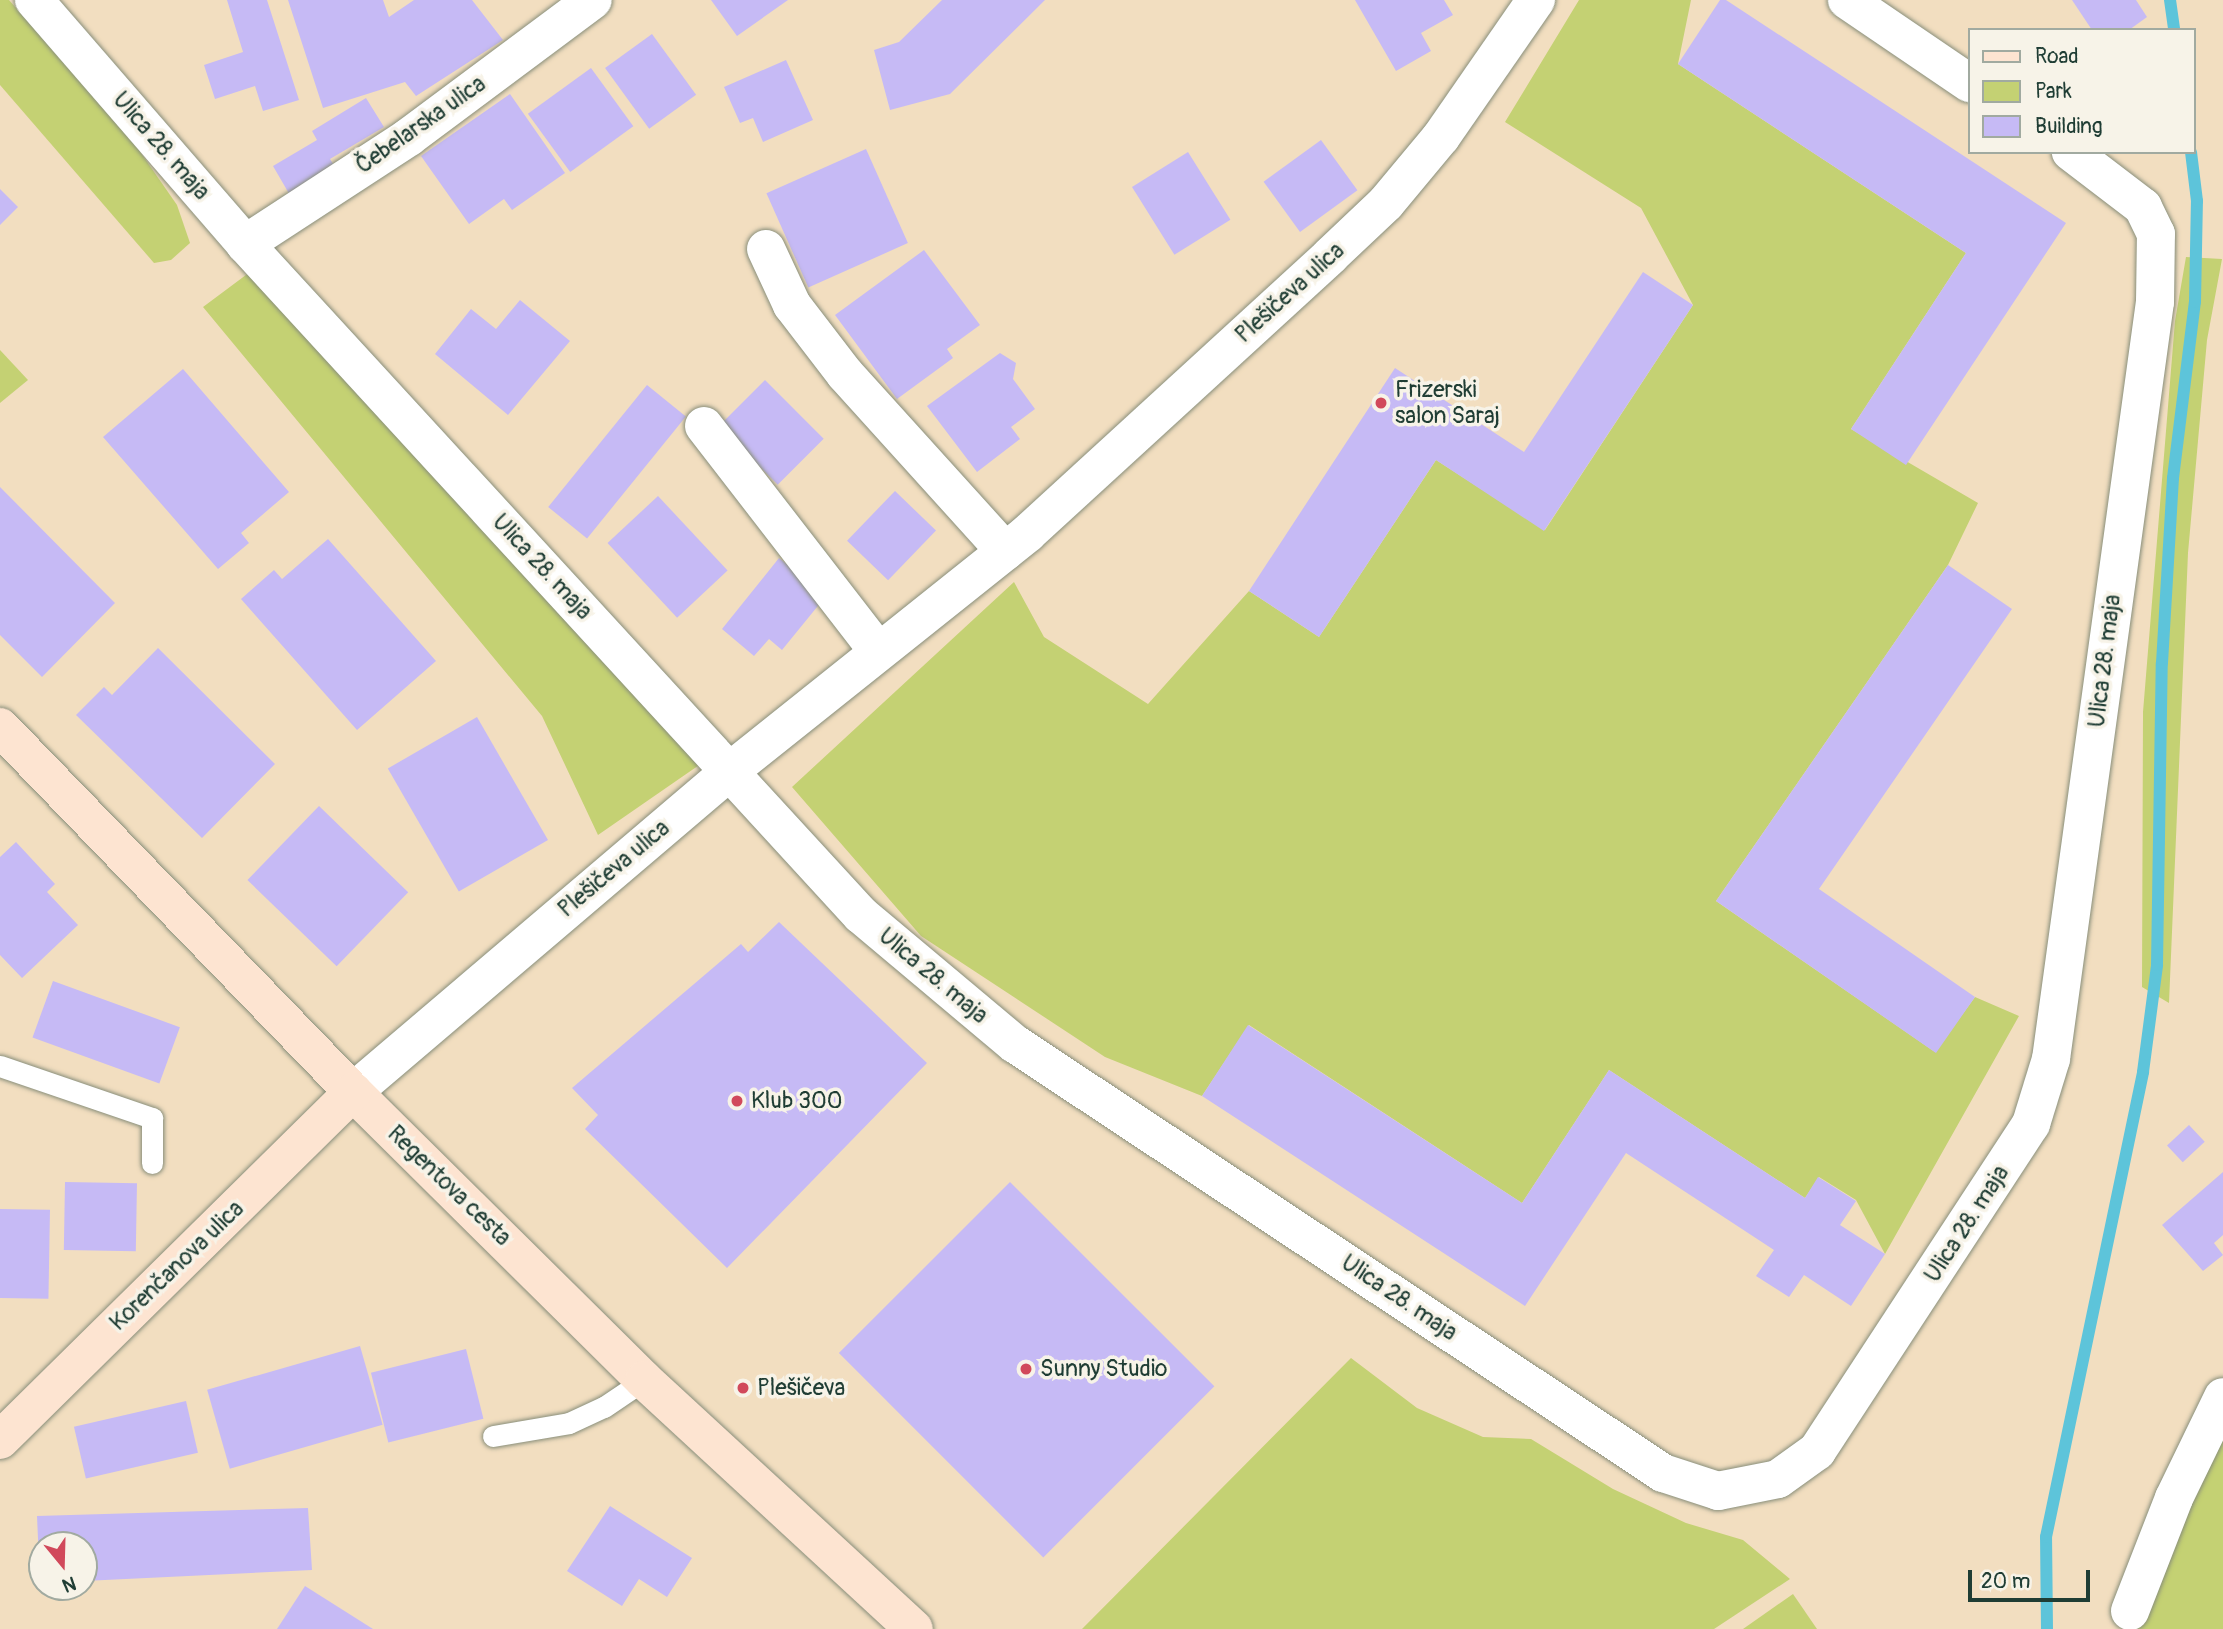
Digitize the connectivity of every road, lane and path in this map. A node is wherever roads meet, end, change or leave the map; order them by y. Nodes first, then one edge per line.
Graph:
1 (593, 0) edge
2 (1536, 0) edge
3 (1847, 0) edge
4 (51, 5) edge
5 (1968, 82) edge
6 (2074, 154) edge
7 (245, 244) junction
8 (766, 249) dead end
9 (704, 426) dead end
10 (1005, 551) junction
11 (877, 650) junction
12 (0, 727) edge
13 (730, 771) junction
14 (0, 1066) edge
15 (353, 1091) junction
16 (152, 1163) dead end
17 (644, 1380) junction
18 (2223, 1397) edge
19 (493, 1436) dead end
20 (0, 1440) edge
21 (2130, 1611) dead end
22 (914, 1629) edge

1 - 7 street, Čebelarska ulica
2 - 10 street, Plešičeva ulica
3 - 5 street
4 - 7 street, Ulica 28. maja
6 - 13 street, Ulica 28. maja
7 - 13 street, Ulica 28. maja
8 - 10 street
9 - 11 street
10 - 11 street, Plešičeva ulica
11 - 13 street, Plešičeva ulica
12 - 15 street, Regentova cesta
13 - 15 street, Plešičeva ulica
14 - 16 lane
15 - 17 street, Regentova cesta
15 - 20 street, Korenčanova ulica
17 - 19 lane
17 - 22 street, Regentova cesta
18 - 21 street

